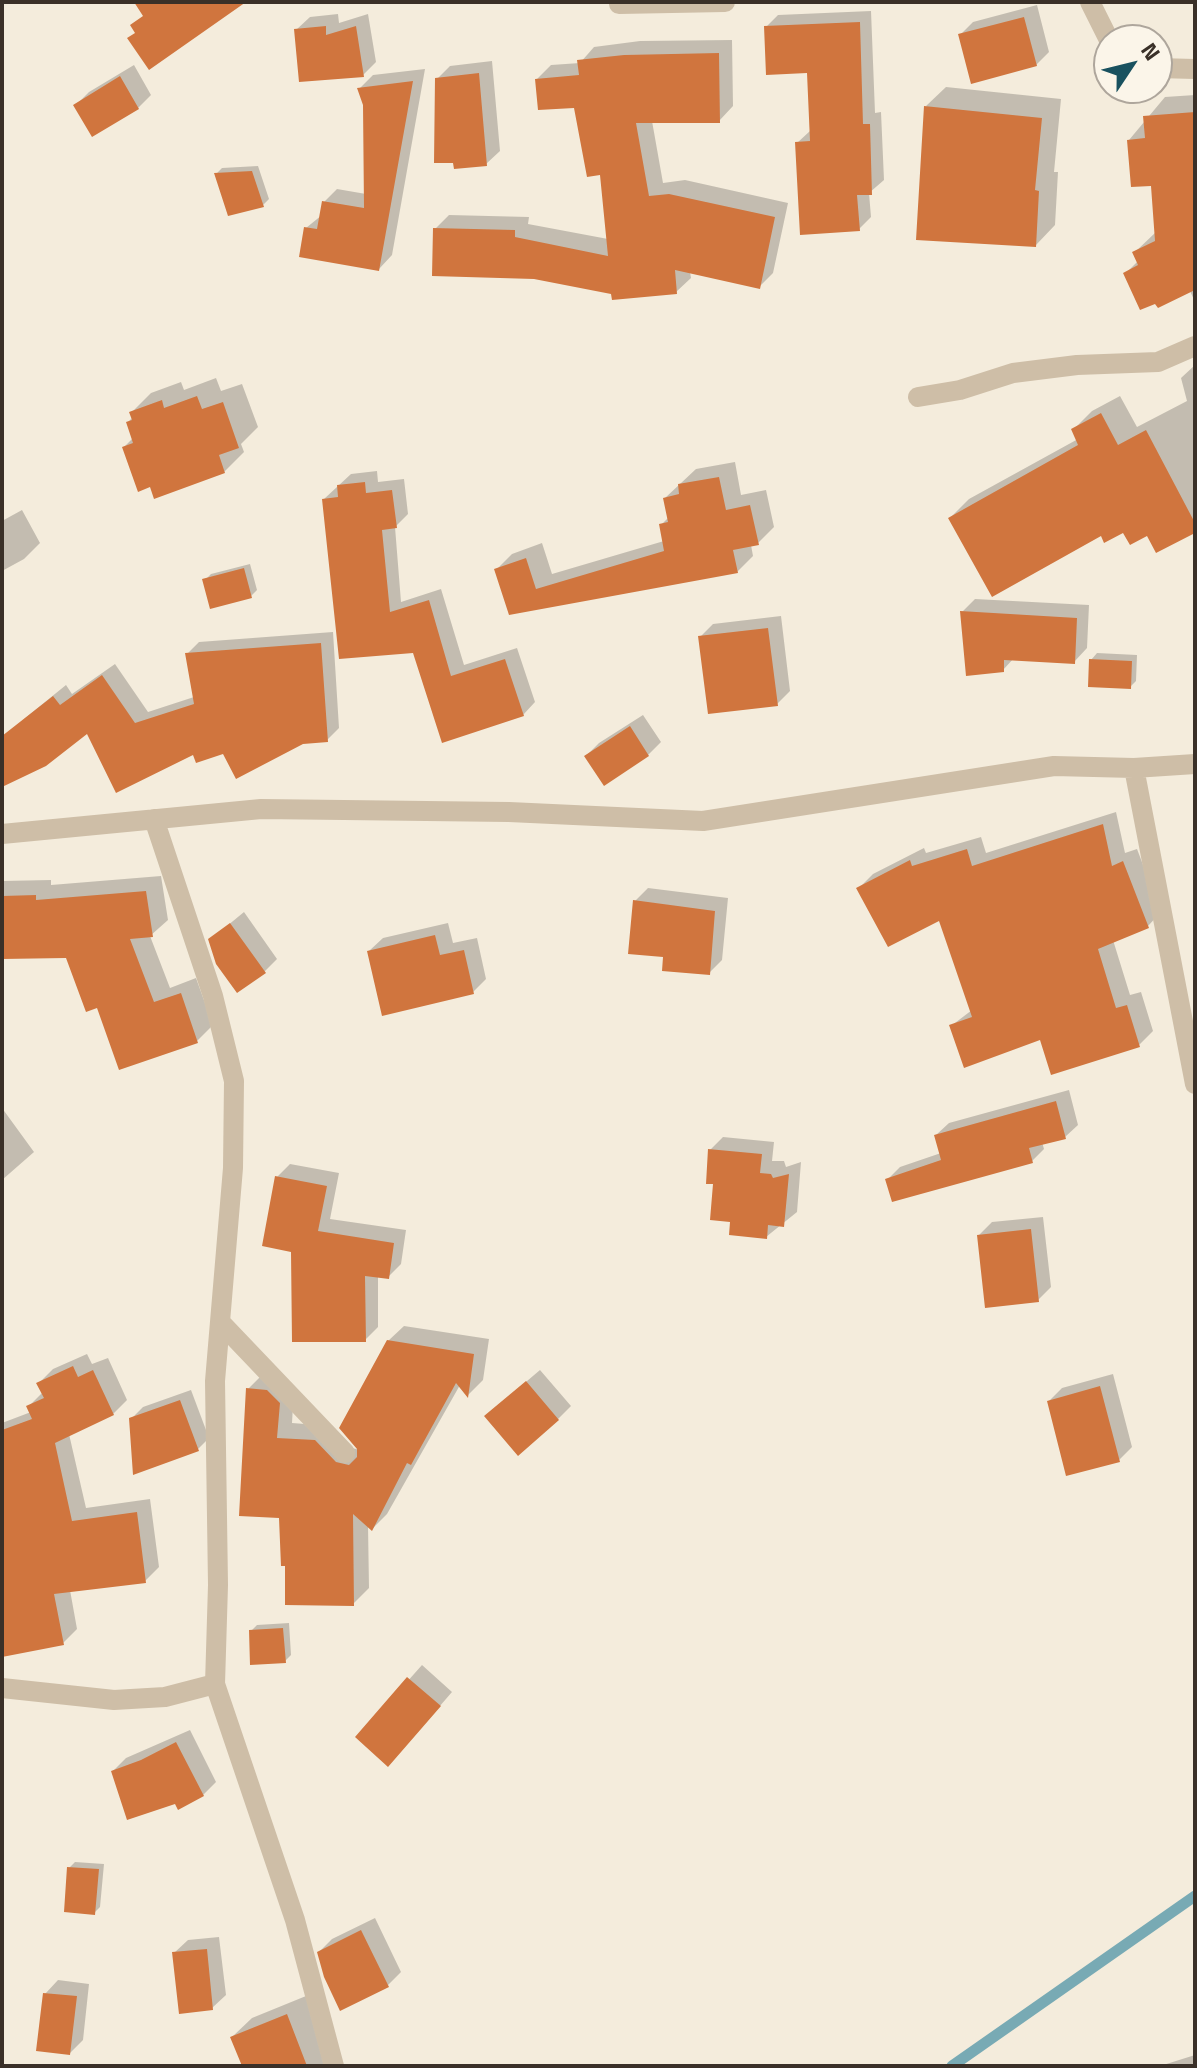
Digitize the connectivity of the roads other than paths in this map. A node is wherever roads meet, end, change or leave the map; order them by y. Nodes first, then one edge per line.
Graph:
1 (725, 2) edge
2 (1090, 2) edge
3 (619, 4) dead end
4 (1101, 24) edge
5 (1173, 68) edge
6 (1195, 69) edge
7 (1195, 346) edge
8 (918, 397) dead end
9 (1195, 764) edge
10 (1134, 768) junction
11 (154, 819) junction
12 (2, 834) edge
13 (1195, 1084) edge
14 (221, 1323) junction
15 (345, 1453) dead end
16 (215, 1684) junction
17 (2, 1688) edge
18 (334, 2066) edge

1 - 3 street
2 - 4 street
5 - 6 street
7 - 8 street
9 - 10 street
10 - 11 street
10 - 13 street
11 - 12 street
11 - 14 street
14 - 15 street
14 - 16 street
16 - 17 street
16 - 18 street

